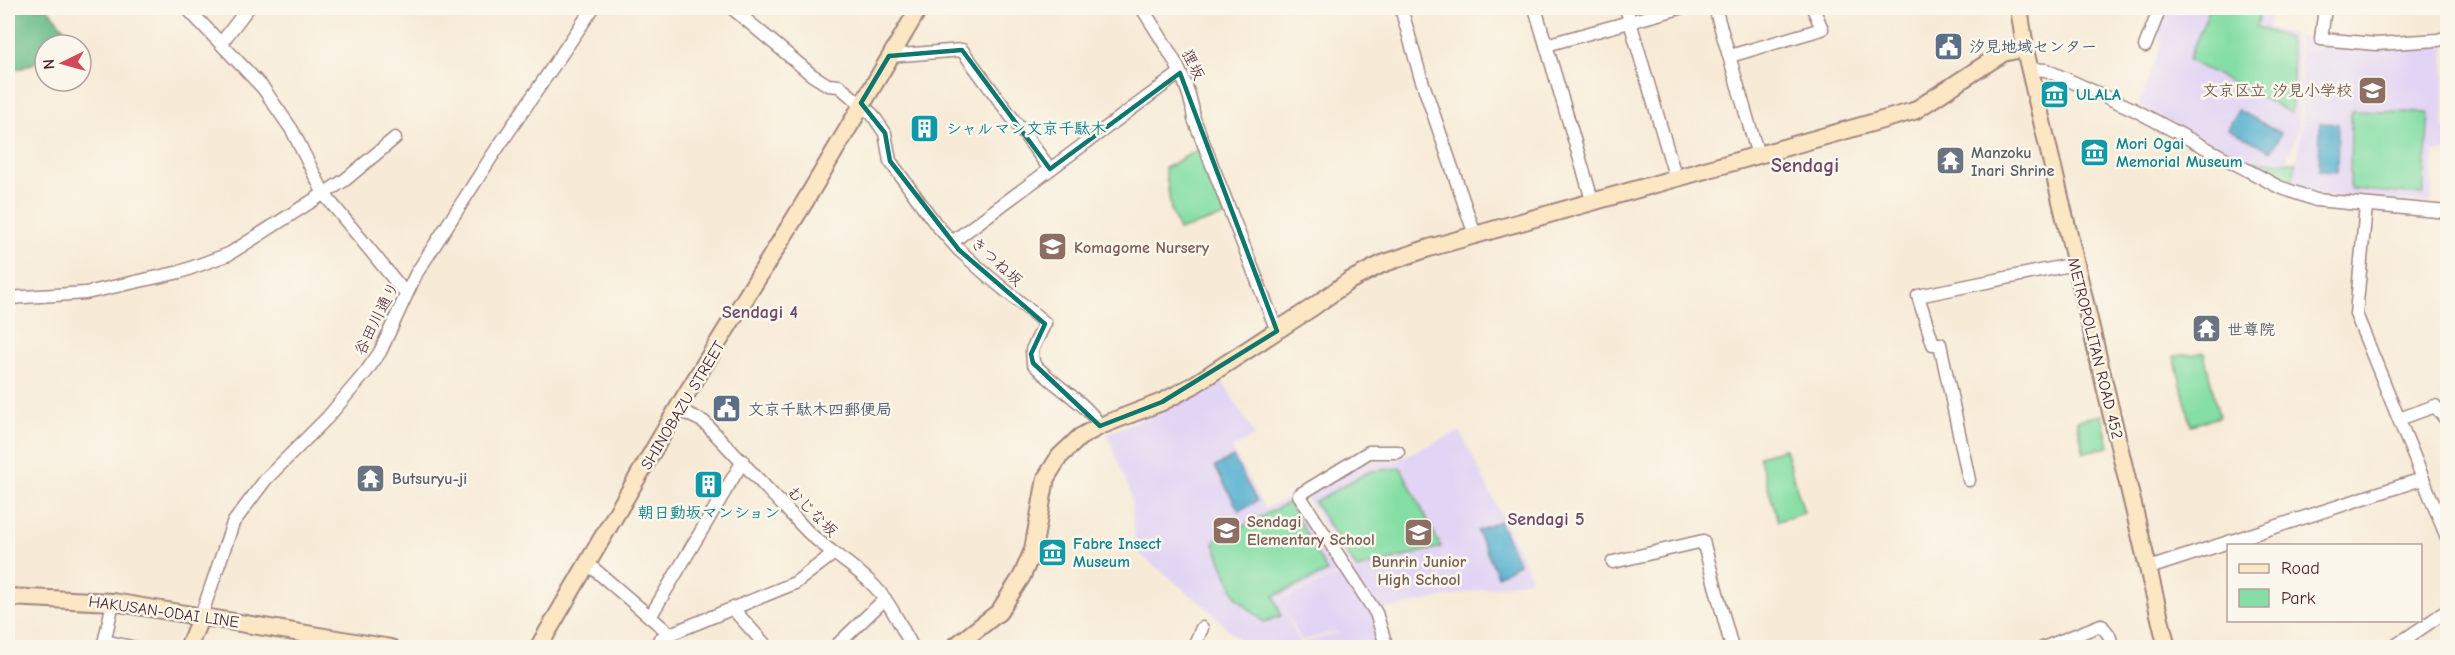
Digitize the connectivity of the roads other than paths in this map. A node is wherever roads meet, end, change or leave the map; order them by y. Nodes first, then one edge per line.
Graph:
1 (187, 8) edge
2 (248, 8) edge
3 (593, 8) edge
4 (732, 8) edge
5 (919, 8) edge
6 (1142, 8) edge
7 (1401, 8) edge
8 (1535, 8) edge
9 (1626, 8) edge
10 (1680, 8) edge
11 (1715, 8) edge
12 (1813, 8) edge
13 (2019, 8) edge
14 (2160, 8) edge
15 (2325, 8) edge
16 (1630, 21) junction
17 (2448, 37) edge
18 (222, 42) junction
19 (1546, 45) junction
20 (2145, 46) dead end
21 (2025, 48) junction
22 (889, 56) junction
23 (1730, 56) junction
24 (2029, 69) junction
25 (1180, 72) junction
26 (861, 104) junction
27 (395, 138) dead end
28 (1758, 155) junction
29 (1050, 169) junction
30 (1676, 179) junction
31 (324, 194) junction
32 (1593, 203) junction
33 (2366, 206) junction
34 (2448, 212) edge
35 (1475, 235) junction
36 (952, 242) junction
37 (2075, 264) junction
38 (406, 294) junction
39 (8, 298) edge
40 (1277, 331) junction
41 (678, 409) junction
42 (2399, 419) junction
43 (2448, 422) edge
44 (1100, 426) junction
45 (1398, 452) dead end
46 (743, 461) junction
47 (2422, 479) junction
48 (1969, 480) dead end
49 (2448, 540) edge
50 (833, 554) junction
51 (1613, 562) dead end
52 (587, 563) junction
53 (2149, 568) junction
54 (8, 597) edge
55 (885, 599) junction
56 (113, 602) junction
57 (733, 609) junction
58 (2448, 610) edge
59 (201, 616) junction
60 (650, 617) junction
61 (1202, 628) dead end
62 (670, 634) junction
63 (104, 644) edge
64 (135, 648) edge
65 (188, 648) edge
66 (391, 648) edge
67 (538, 648) edge
68 (654, 648) edge
69 (768, 648) edge
70 (834, 648) edge
71 (913, 648) edge
72 (953, 648) edge
73 (1193, 648) edge
74 (1387, 648) edge
75 (1732, 648) edge
76 (2043, 648) edge
77 (2113, 648) edge
78 (2168, 648) edge
79 (2392, 648) edge

1 - 18 street
2 - 18 street
3 - 38 street, 谷田川通り
4 - 26 street, きつね坂
5 - 22 main road, SHINOBAZU STREET
6 - 25 street, 狸坂
7 - 35 street
8 - 19 street
9 - 16 street
10 - 16 street
11 - 23 street
12 - 23 street
13 - 21 main road, METROPOLITAN ROAD 452
14 - 20 street
15 - 17 street
16 - 19 street
16 - 30 street
18 - 31 street
19 - 32 street
21 - 24 main road, METROPOLITAN ROAD 452
21 - 28 main road
22 - 26 main road, SHINOBAZU STREET
22 - 29 street
23 - 28 street
24 - 33 street
24 - 37 main road, METROPOLITAN ROAD 452
25 - 29 street
25 - 40 street, 狸坂
26 - 36 street, きつね坂
26 - 41 main road, SHINOBAZU STREET
27 - 31 street
28 - 30 main road
29 - 36 street
30 - 32 main road
31 - 38 street
31 - 39 street
32 - 35 main road
33 - 34 street
33 - 42 street
35 - 40 main road
36 - 44 street, きつね坂
37 - 48 street
37 - 53 main road, METROPOLITAN ROAD 452
38 - 59 street, 谷田川通り
40 - 44 main road
41 - 46 street, むじな坂
41 - 52 main road, SHINOBAZU STREET
42 - 43 street
42 - 47 street
44 - 72 main road
45 - 74 street
46 - 50 street, むじな坂
46 - 60 street
47 - 49 street
47 - 53 street
50 - 55 street, むじな坂
50 - 57 street
51 - 75 street
52 - 60 street
52 - 67 main road, SHINOBAZU STREET
53 - 78 main road, METROPOLITAN ROAD 452
54 - 56 main road, HAKUSAN-ODAI LINE
55 - 70 street
55 - 71 street, むじな坂
56 - 59 main road, HAKUSAN-ODAI LINE
56 - 63 street
57 - 62 street
57 - 69 street
58 - 79 street
59 - 65 main road
59 - 66 main road, HAKUSAN-ODAI LINE
60 - 62 street
61 - 73 street
62 - 68 street
63 - 64 street
76 - 77 street

